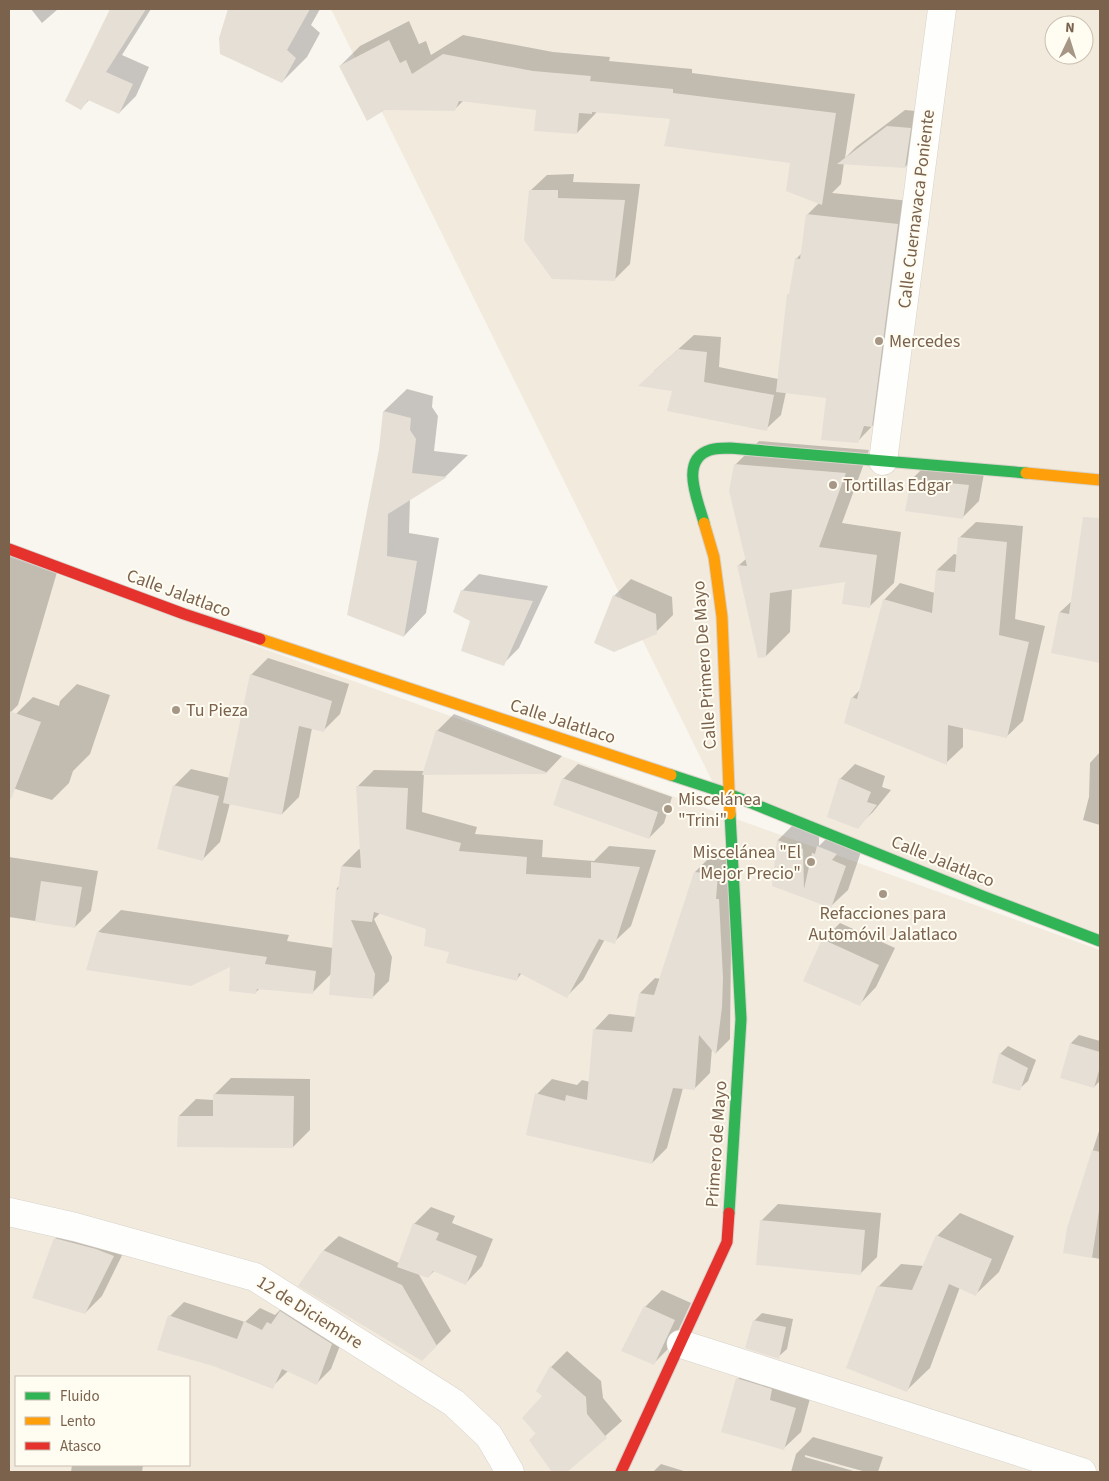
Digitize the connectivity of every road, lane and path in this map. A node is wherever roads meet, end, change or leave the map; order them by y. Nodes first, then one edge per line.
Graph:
1 (942, 9) edge
2 (883, 461) junction
3 (1100, 480) edge
4 (9, 549) edge
5 (729, 794) junction
6 (1100, 940) edge
7 (9, 1212) edge
8 (682, 1344) junction
9 (510, 1472) edge
10 (620, 1472) edge
11 (1082, 1472) edge

1 - 2 street, Calle Cuernavaca Poniente
2 - 3 street
2 - 5 street, Calle Primero De Mayo
4 - 5 street, Calle Jalatlaco
5 - 6 street, Calle Jalatlaco
5 - 8 street, Primero de Mayo
7 - 9 street, 12 de Diciembre
8 - 10 street, Primero de Mayo
8 - 11 street

